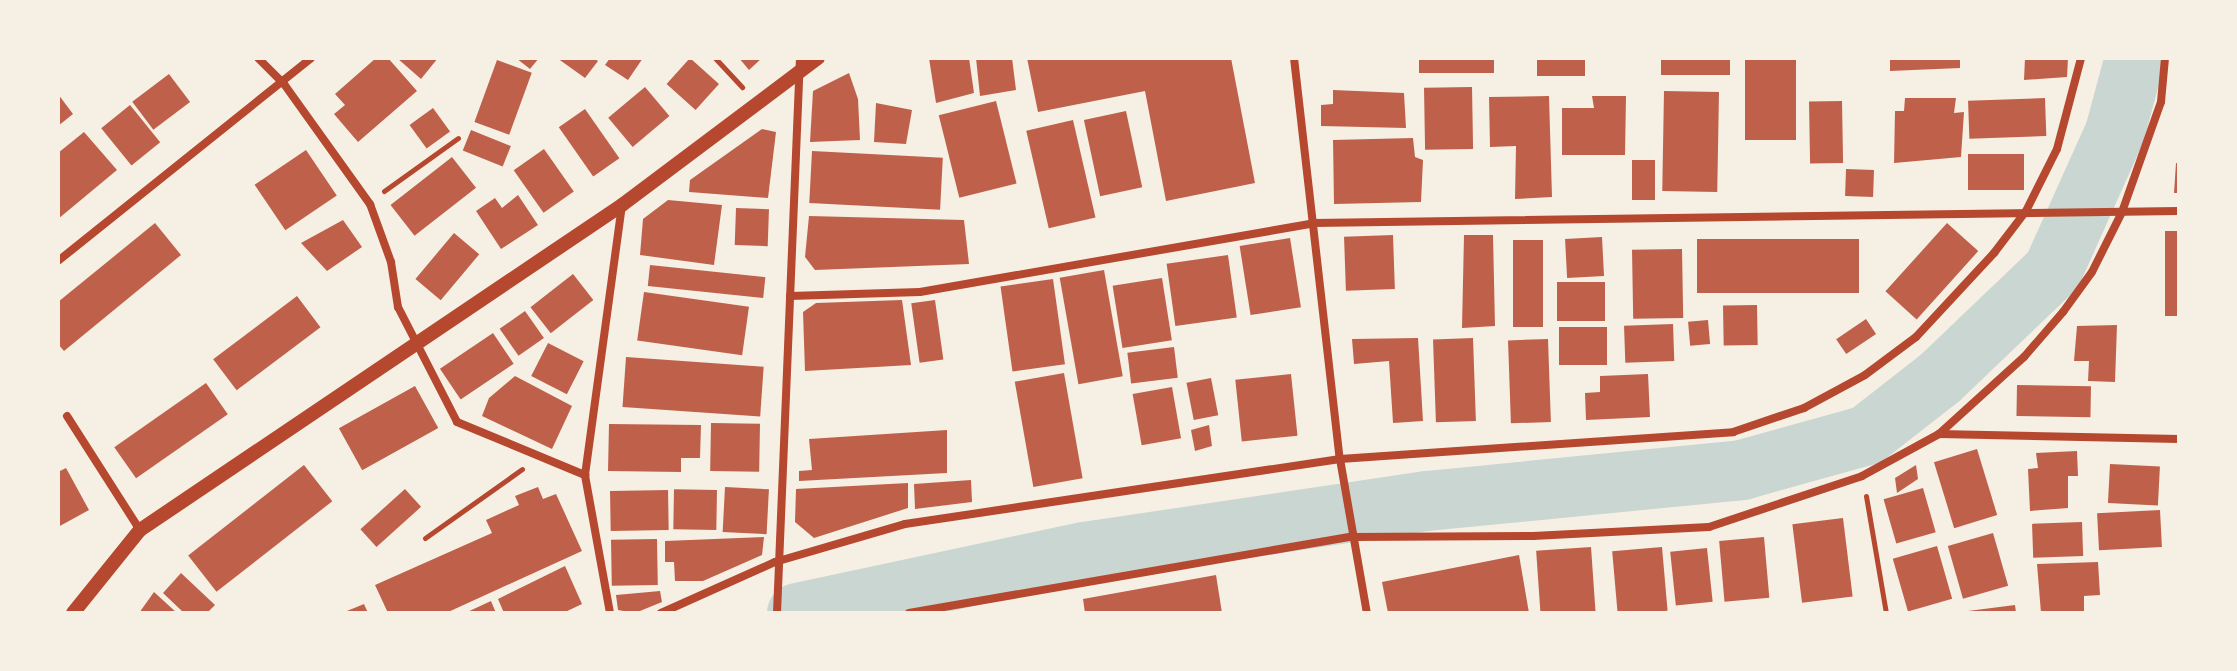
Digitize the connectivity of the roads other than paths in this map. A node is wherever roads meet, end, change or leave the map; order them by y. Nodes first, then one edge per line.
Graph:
1 (258, 58) edge
2 (311, 58) edge
3 (818, 58) edge
4 (1294, 58) edge
5 (2081, 58) edge
6 (2165, 58) edge
7 (802, 62) edge
8 (284, 84) junction
9 (622, 205) junction
10 (2026, 211) junction
11 (2179, 211) edge
12 (2122, 212) junction
13 (1314, 223) junction
14 (58, 261) edge
15 (790, 296) junction
16 (417, 345) junction
17 (67, 416) dead end
18 (1939, 434) junction
19 (2179, 439) edge
20 (1340, 459) junction
21 (585, 475) junction
22 (140, 530) junction
23 (1351, 537) junction
24 (775, 562) junction
25 (73, 613) edge
26 (610, 613) edge
27 (661, 613) edge
28 (777, 613) edge
29 (909, 613) edge
30 (1367, 613) edge

1 - 8 street
2 - 8 street
3 - 7 street
4 - 13 street
5 - 10 street
6 - 12 street
7 - 9 street
7 - 15 street
8 - 14 street
8 - 16 street
9 - 16 street
9 - 21 street
10 - 12 street
10 - 13 street
10 - 20 street
11 - 12 street
12 - 18 street
13 - 15 street
13 - 20 street
15 - 24 street
16 - 21 street
16 - 22 street
17 - 22 street
18 - 19 street
18 - 23 street
20 - 23 street
20 - 24 street
21 - 26 street
22 - 25 street
23 - 29 street
23 - 30 street
24 - 27 street
24 - 28 street

